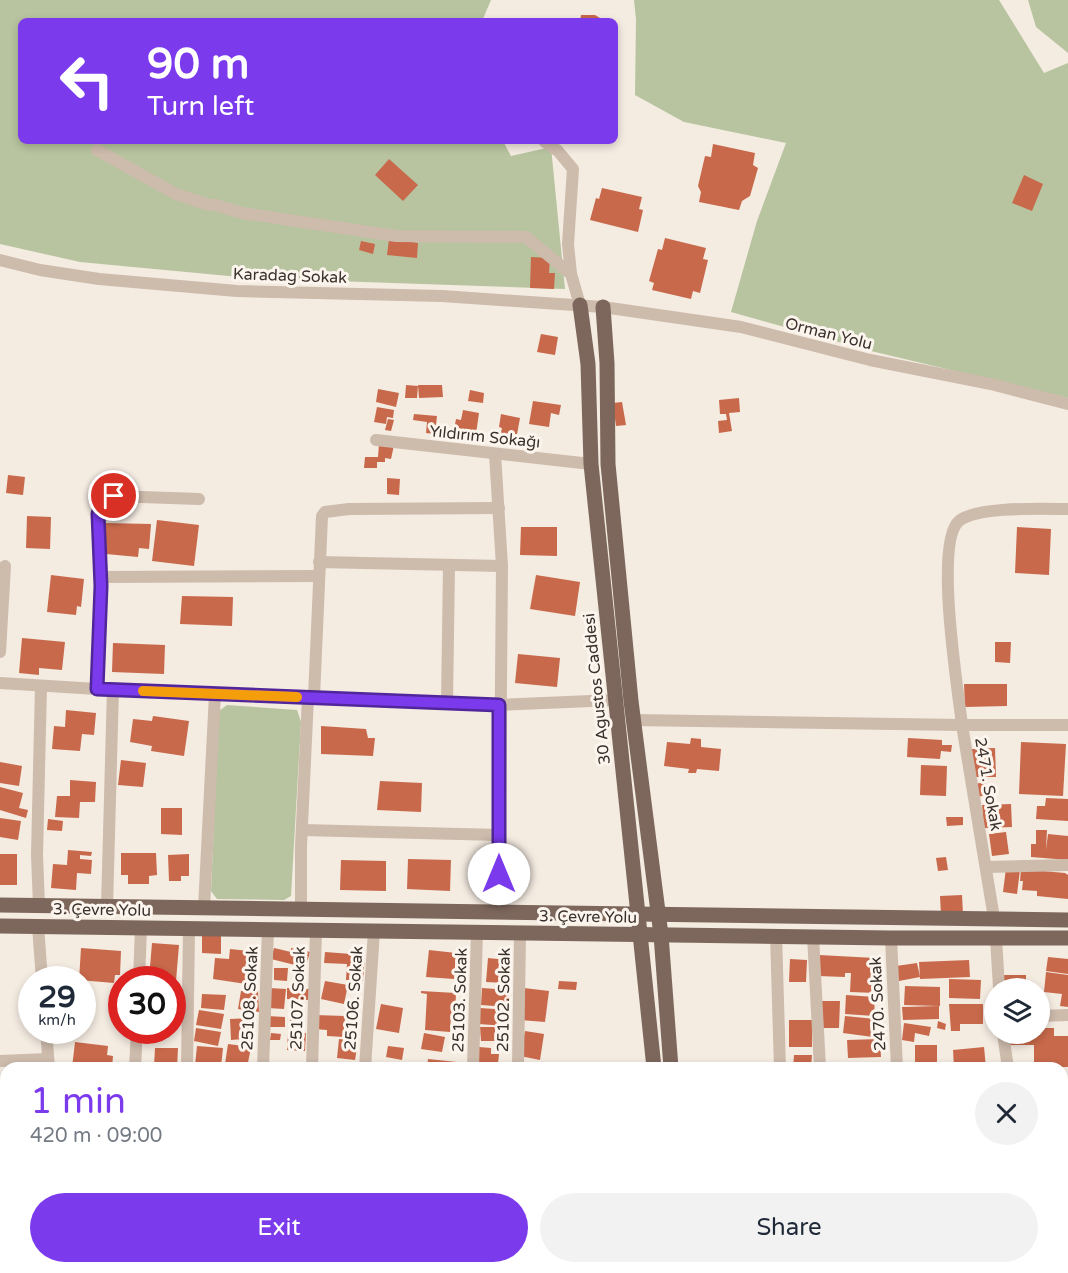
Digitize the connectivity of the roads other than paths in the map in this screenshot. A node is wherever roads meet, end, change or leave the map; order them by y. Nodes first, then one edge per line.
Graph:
1 (548, 144) edge
2 (97, 150) dead end
3 (0, 260) edge
4 (571, 274) junction
5 (580, 305) junction
6 (603, 307) junction
7 (1068, 404) edge
8 (376, 440) dead end
9 (495, 454) junction
10 (591, 464) junction
11 (199, 499) dead end
12 (499, 508) junction
13 (1068, 509) edge
14 (319, 562) junction
15 (449, 565) junction
16 (5, 566) dead end
17 (502, 566) junction
18 (319, 576) junction
19 (101, 577) junction
20 (0, 652) edge
21 (0, 683) edge
22 (40, 686) junction
23 (97, 689) junction
24 (113, 690) junction
25 (215, 694) junction
26 (311, 697) junction
27 (615, 700) junction
28 (447, 703) junction
29 (499, 705) junction
30 (633, 720) junction
31 (962, 725) junction
32 (1068, 726) edge
33 (302, 830) junction
34 (499, 835) junction
35 (1068, 864) edge
36 (987, 867) junction
37 (0, 905) edge
38 (39, 906) junction
39 (107, 907) junction
40 (204, 908) junction
41 (301, 909) junction
42 (499, 912) junction
43 (639, 914) junction
44 (658, 914) junction
45 (994, 918) junction
46 (1068, 920) edge
47 (0, 926) edge
48 (38, 926) junction
49 (141, 927) junction
50 (189, 928) junction
51 (268, 930) junction
52 (316, 930) junction
53 (374, 931) junction
54 (477, 933) junction
55 (520, 933) junction
56 (641, 935) junction
57 (660, 935) junction
58 (776, 935) junction
59 (813, 936) junction
60 (891, 938) junction
61 (996, 938) junction
62 (1068, 938) edge
63 (41, 966) edge
64 (140, 966) edge
65 (998, 978) edge
66 (1068, 1015) edge
67 (1050, 1016) edge
68 (47, 1044) edge
69 (136, 1044) edge
70 (1004, 1044) edge
71 (0, 1061) edge
72 (16, 1062) edge
73 (49, 1062) edge
74 (135, 1062) edge
75 (187, 1062) edge
76 (263, 1062) edge
77 (312, 1062) edge
78 (365, 1062) edge
79 (473, 1062) edge
80 (518, 1062) edge
81 (653, 1062) edge
82 (671, 1062) edge
83 (780, 1062) edge
84 (820, 1062) edge
85 (897, 1062) edge
86 (1007, 1062) edge

1 - 4 street
2 - 4 street
3 - 5 street, Karadag Sokak
4 - 5 street
5 - 6 street, Orman Yolu
5 - 10 main road, 30 Agustos Caddesi
6 - 7 street, Orman Yolu
6 - 30 main road, 30 Agustos Caddesi
8 - 9 street, Yıldırım Sokağı
9 - 10 street, Yıldırım Sokağı
9 - 12 street
10 - 27 main road, 30 Agustos Caddesi
11 - 19 street
12 - 14 street
12 - 17 street
13 - 31 street
14 - 15 street
14 - 18 street
15 - 17 street
15 - 28 street
16 - 20 street
17 - 29 street
18 - 19 street
18 - 26 street
19 - 23 street
21 - 22 street
22 - 23 street
22 - 38 street
23 - 24 street
24 - 25 street
24 - 39 street
25 - 26 street
25 - 40 street
26 - 28 street
26 - 33 street
27 - 29 street
27 - 43 main road, 30 Agustos Caddesi
28 - 29 street
29 - 34 street
30 - 31 street
30 - 44 main road, 30 Agustos Caddesi
31 - 32 street, 2471. Sokak
31 - 36 street, 2471. Sokak
33 - 34 street
33 - 41 street
34 - 42 street
35 - 36 street
36 - 45 street, 2471. Sokak
37 - 38 main road, 3. Çevre Yolu
38 - 39 main road, 3. Çevre Yolu
39 - 40 main road, 3. Çevre Yolu
40 - 41 main road, 3. Çevre Yolu
41 - 42 main road, 3. Çevre Yolu
42 - 43 main road, 3. Çevre Yolu
43 - 44 main road, 3. Çevre Yolu
43 - 56 main road, 30 Agustos Caddesi
44 - 45 main road, 3. Çevre Yolu
44 - 57 main road, 30 Agustos Caddesi
45 - 46 main road, 3. Çevre Yolu
47 - 48 main road, 3. Çevre Yolu
48 - 49 main road, 3. Çevre Yolu
48 - 63 street
49 - 50 main road, 3. Çevre Yolu
49 - 64 street
50 - 51 main road, 3. Çevre Yolu
50 - 75 street
51 - 52 main road, 3. Çevre Yolu
51 - 76 street, 25108. Sokak
52 - 53 main road, 3. Çevre Yolu
52 - 77 street, 25107. Sokak
53 - 54 main road, 3. Çevre Yolu
53 - 78 street, 25106. Sokak
54 - 55 main road, 3. Çevre Yolu
54 - 79 street, 25103. Sokak
55 - 56 main road, 3. Çevre Yolu
55 - 80 street, 25102. Sokak
56 - 57 main road, 3. Çevre Yolu
56 - 81 main road, 30 Agustos Caddesi
57 - 58 main road, 3. Çevre Yolu
57 - 82 main road, 30 Agustos Caddesi
58 - 59 main road, 3. Çevre Yolu
58 - 83 street
59 - 60 main road, 3. Çevre Yolu
59 - 84 street
60 - 61 main road, 3. Çevre Yolu
60 - 85 street, 2470. Sokak
61 - 62 main road, 3. Çevre Yolu
61 - 65 street
66 - 67 street
68 - 73 street
69 - 74 street
70 - 86 street
71 - 72 street

